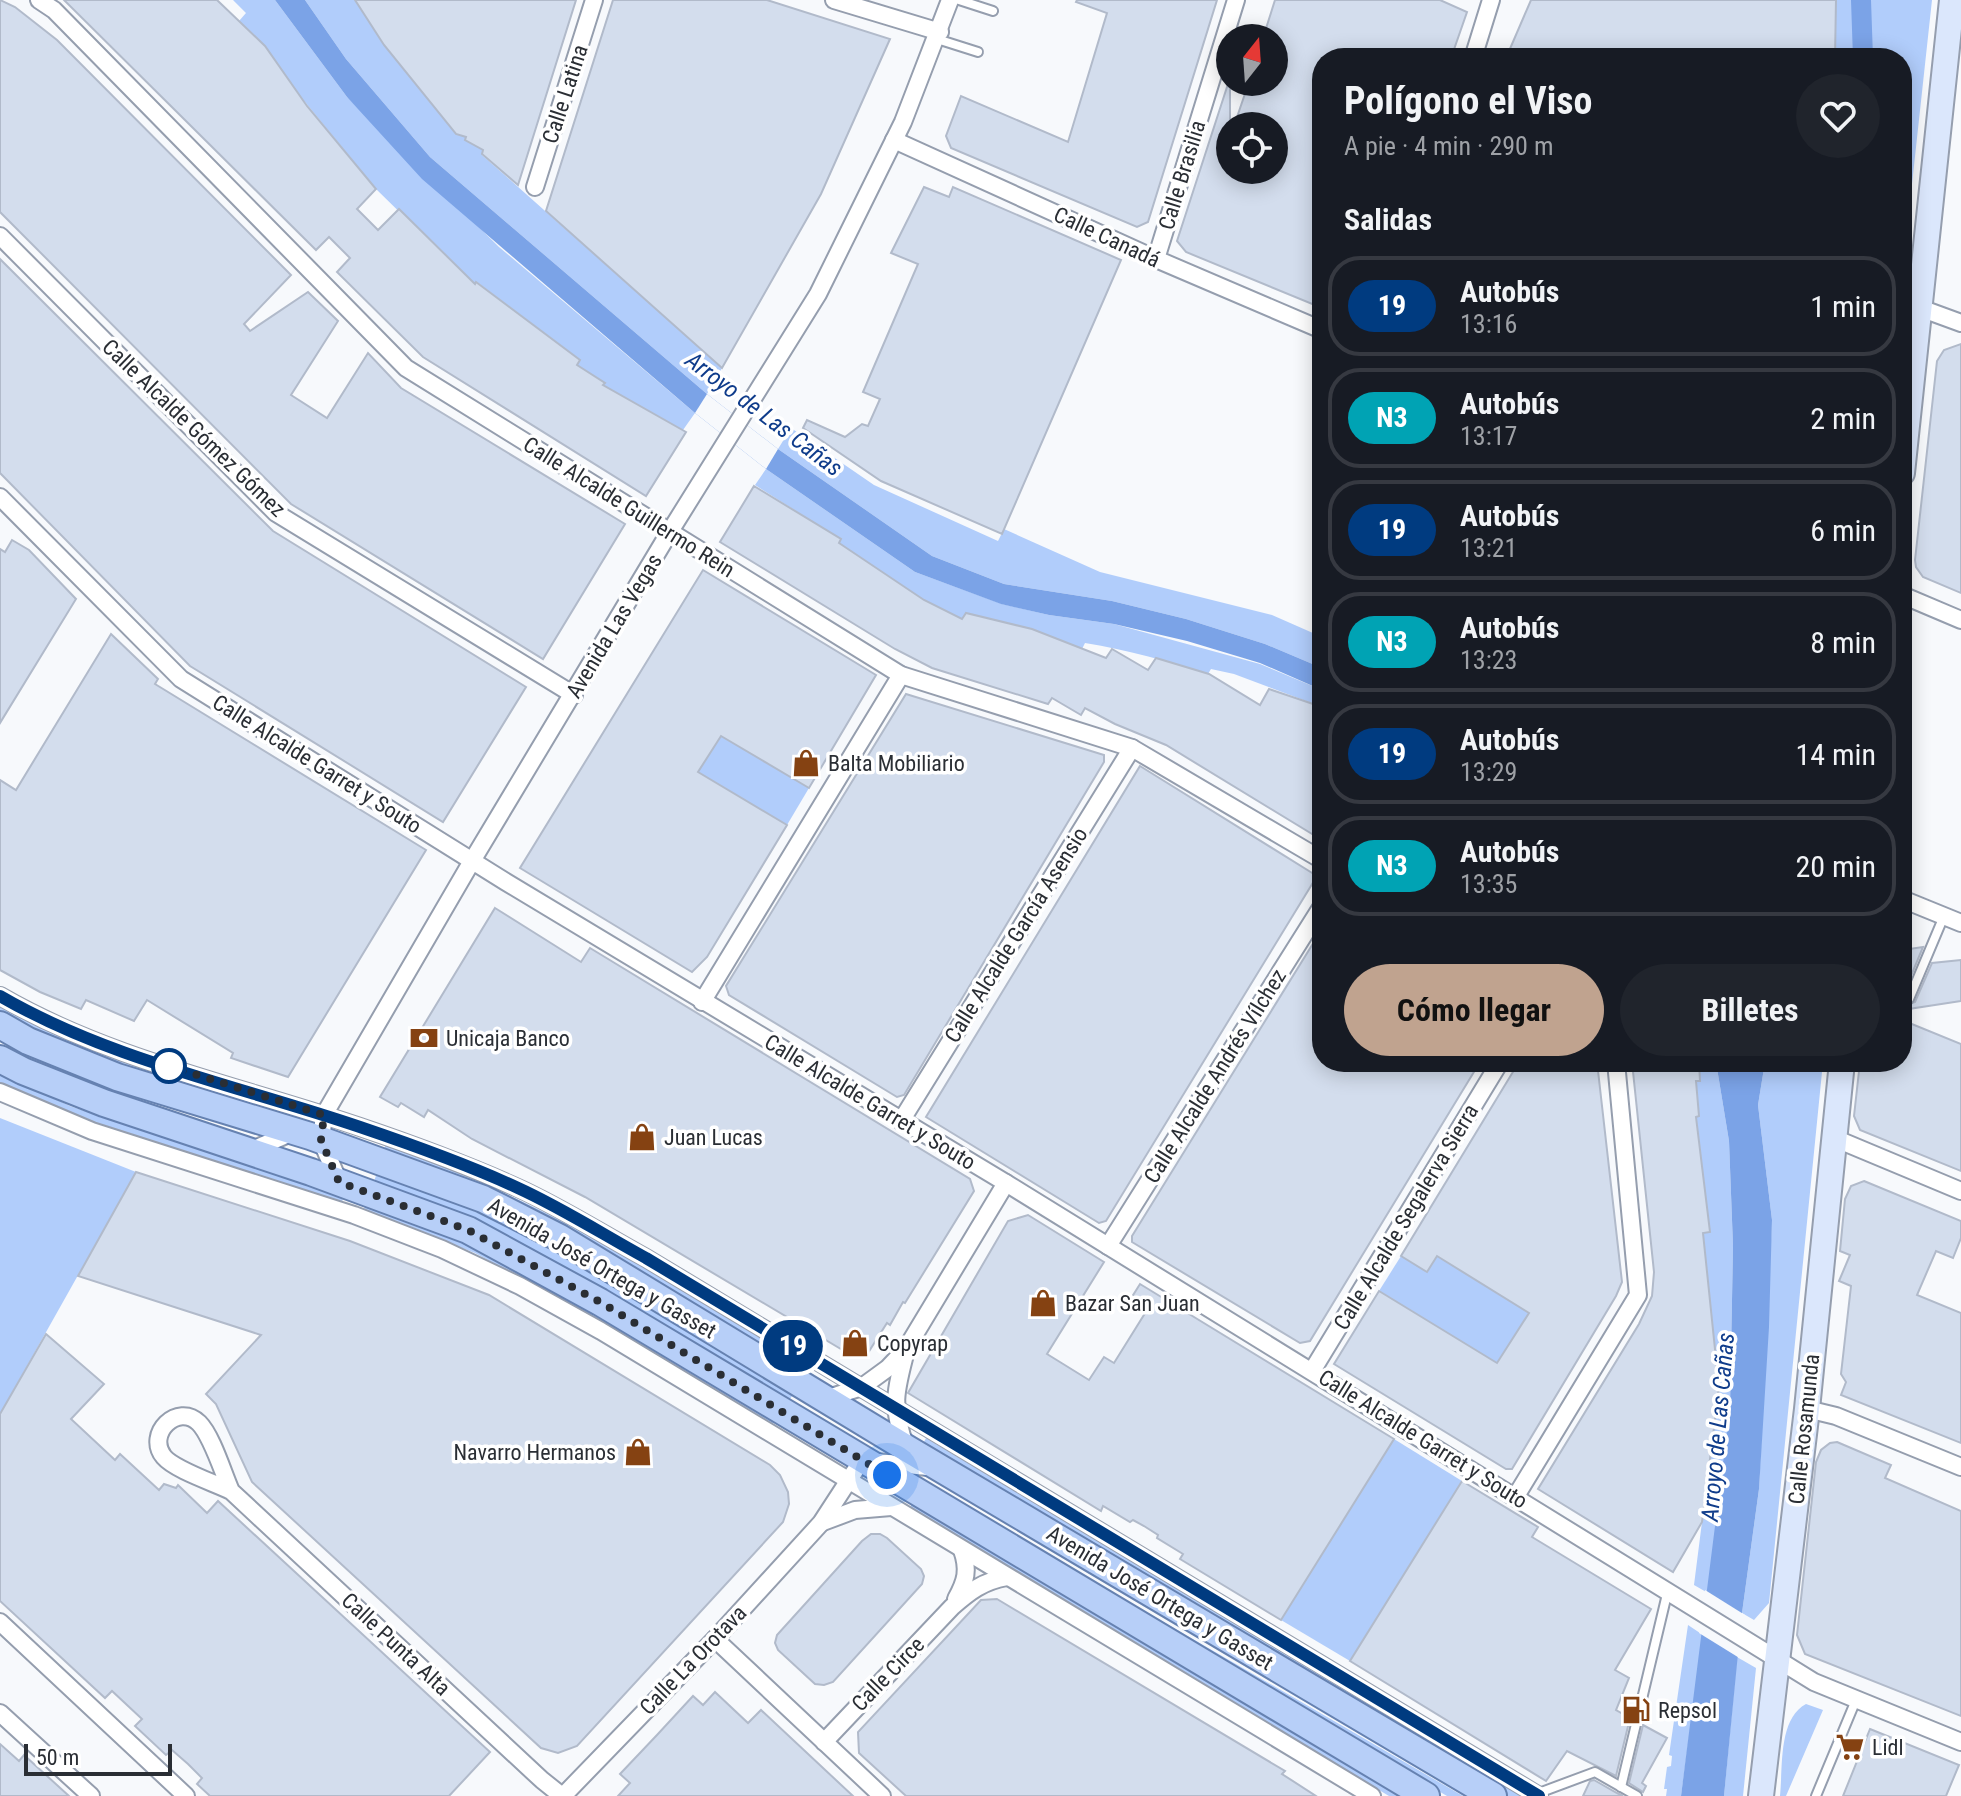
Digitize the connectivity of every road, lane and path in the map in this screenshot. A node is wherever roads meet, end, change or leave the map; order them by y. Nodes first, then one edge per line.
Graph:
1 (39, 0) edge
2 (594, 0) edge
3 (834, 0) edge
4 (950, 0) edge
5 (959, 0) edge
6 (1236, 0) edge
7 (1491, 0) edge
8 (1952, 0) edge
9 (993, 11) dead end
10 (1955, 30) edge
11 (938, 36) junction
12 (1476, 48) edge
13 (978, 52) dead end
14 (894, 140) junction
15 (535, 187) dead end
16 (0, 236) edge
17 (1156, 259) junction
18 (1920, 308) junction
19 (1961, 323) edge
20 (1312, 326) edge
21 (1912, 381) edge
22 (0, 497) edge
23 (669, 533) junction
24 (1912, 599) edge
25 (1961, 620) edge
26 (901, 675) junction
27 (574, 695) junction
28 (1132, 748) junction
29 (1312, 854) edge
30 (472, 861) junction
31 (1912, 903) edge
32 (1944, 916) junction
33 (1312, 922) edge
34 (1961, 923) edge
35 (1912, 992) edge
36 (0, 996) edge
37 (702, 1002) junction
38 (0, 1025) edge
39 (0, 1059) edge
40 (1494, 1072) edge
41 (1617, 1072) edge
42 (1841, 1072) edge
43 (0, 1092) edge
44 (901, 1121) junction
45 (322, 1127) junction
46 (295, 1131) junction
47 (1834, 1138) junction
48 (250, 1151) junction
49 (339, 1182) junction
50 (1006, 1183) junction
51 (1961, 1191) edge
52 (1108, 1246) junction
53 (906, 1349) junction
54 (1312, 1371) junction
55 (862, 1387) junction
56 (835, 1405) junction
57 (895, 1407) junction
58 (1807, 1409) junction
59 (906, 1448) junction
60 (1961, 1467) edge
61 (942, 1469) junction
62 (855, 1471) junction
63 (231, 1491) junction
64 (1516, 1496) junction
65 (891, 1507) junction
66 (821, 1523) junction
67 (962, 1550) junction
68 (1007, 1577) junction
69 (1668, 1590) junction
70 (952, 1607) junction
71 (0, 1622) edge
72 (715, 1639) junction
73 (1768, 1652) junction
74 (1856, 1699) junction
75 (0, 1713) edge
76 (824, 1742) junction
77 (1961, 1742) edge
78 (1621, 1787) junction
79 (1537, 1795) edge
80 (91, 1796) edge
81 (186, 1796) edge
82 (563, 1796) edge
83 (882, 1796) edge
84 (1372, 1796) edge
85 (1426, 1796) edge
86 (1493, 1796) edge
87 (1637, 1796) edge
88 (1761, 1796) edge
89 (1816, 1796) edge

1 - 23 street, Calle Alcalde Guillermo Rein
2 - 15 street, Calle Latina
3 - 11 street
4 - 11 street, Avenida Las Vegas
5 - 9 lane
6 - 17 street, Calle Brasilia
7 - 12 street
8 - 10 main road
10 - 18 main road
11 - 13 lane
11 - 14 street, Avenida Las Vegas
14 - 17 street, Calle Canadá
14 - 23 street, Avenida Las Vegas
16 - 27 street, Calle Alcalde Gómez Gómez
17 - 20 street, Calle Canadá
18 - 19 street
18 - 21 main road
22 - 30 street, Calle Alcalde Garret y Souto
23 - 26 street, Calle Alcalde Guillermo Rein
23 - 27 street, Avenida Las Vegas
24 - 25 street
26 - 28 street, Calle Alcalde Guillermo Rein
26 - 37 street
27 - 30 street, Avenida Las Vegas
28 - 29 street, Calle Alcalde Guillermo Rein
28 - 44 street, Calle Alcalde García Asensio
30 - 37 street, Calle Alcalde Garret y Souto
30 - 45 street, Avenida Las Vegas
31 - 32 street
32 - 34 street
32 - 35 lane
33 - 52 street, Calle Alcalde Andrés Vílchez
36 - 45 street, Avenida José Ortega y Gasset
37 - 44 street, Calle Alcalde Garret y Souto
38 - 46 main road, Avenida José Ortega y Gasset
39 - 48 main road, Avenida José Ortega y Gasset
40 - 54 street, Calle Alcalde Segalerva Sierra
41 - 64 street
42 - 47 main road, Calle Rosamunda
43 - 62 street, Avenida José Ortega y Gasset
44 - 50 street, Calle Alcalde Garret y Souto
45 - 46 main road, Avenida José Ortega y Gasset
45 - 49 street
45 - 55 street, Avenida José Ortega y Gasset
45 - 56 main road, Avenida José Ortega y Gasset
46 - 48 street
47 - 51 street
47 - 58 main road, Calle Rosamunda
48 - 49 main road, Avenida José Ortega y Gasset
49 - 62 main road, Avenida José Ortega y Gasset
50 - 52 street, Calle Alcalde Garret y Souto
50 - 53 street
52 - 54 street, Calle Alcalde Garret y Souto
53 - 55 street
53 - 57 street
54 - 64 street, Calle Alcalde Garret y Souto
55 - 56 street
55 - 57 street, Avenida José Ortega y Gasset
56 - 59 main road, Avenida José Ortega y Gasset
56 - 62 street
57 - 59 street
57 - 79 street, Avenida José Ortega y Gasset
58 - 60 street
58 - 73 main road, Calle Rosamunda
59 - 61 main road, Avenida José Ortega y Gasset
61 - 62 street
61 - 86 main road, Avenida José Ortega y Gasset
62 - 65 street, Avenida José Ortega y Gasset
62 - 66 street, Calle La Orotava
62 - 85 main road, Avenida José Ortega y Gasset
63 - 63 street, Calle Punta Alta
63 - 82 street, Calle Punta Alta
64 - 69 street, Calle Alcalde Garret y Souto
65 - 66 street, Calle La Orotava
65 - 67 street, Avenida José Ortega y Gasset
66 - 72 street, Calle La Orotava
67 - 68 street, Avenida José Ortega y Gasset
67 - 70 street, Calle Circe
68 - 70 street, Calle Circe
68 - 84 street, Avenida José Ortega y Gasset
69 - 73 street, Calle Alcalde Garret y Souto
69 - 78 lane
70 - 76 street, Calle Circe
71 - 81 street
72 - 76 street
72 - 82 street, Calle La Orotava
73 - 74 street, Calle Alcalde Garret y Souto
73 - 88 main road, Calle Rosamunda
74 - 77 street, Calle Alcalde Garret y Souto
74 - 89 lane
75 - 80 street
76 - 83 street
78 - 79 lane
78 - 87 lane

